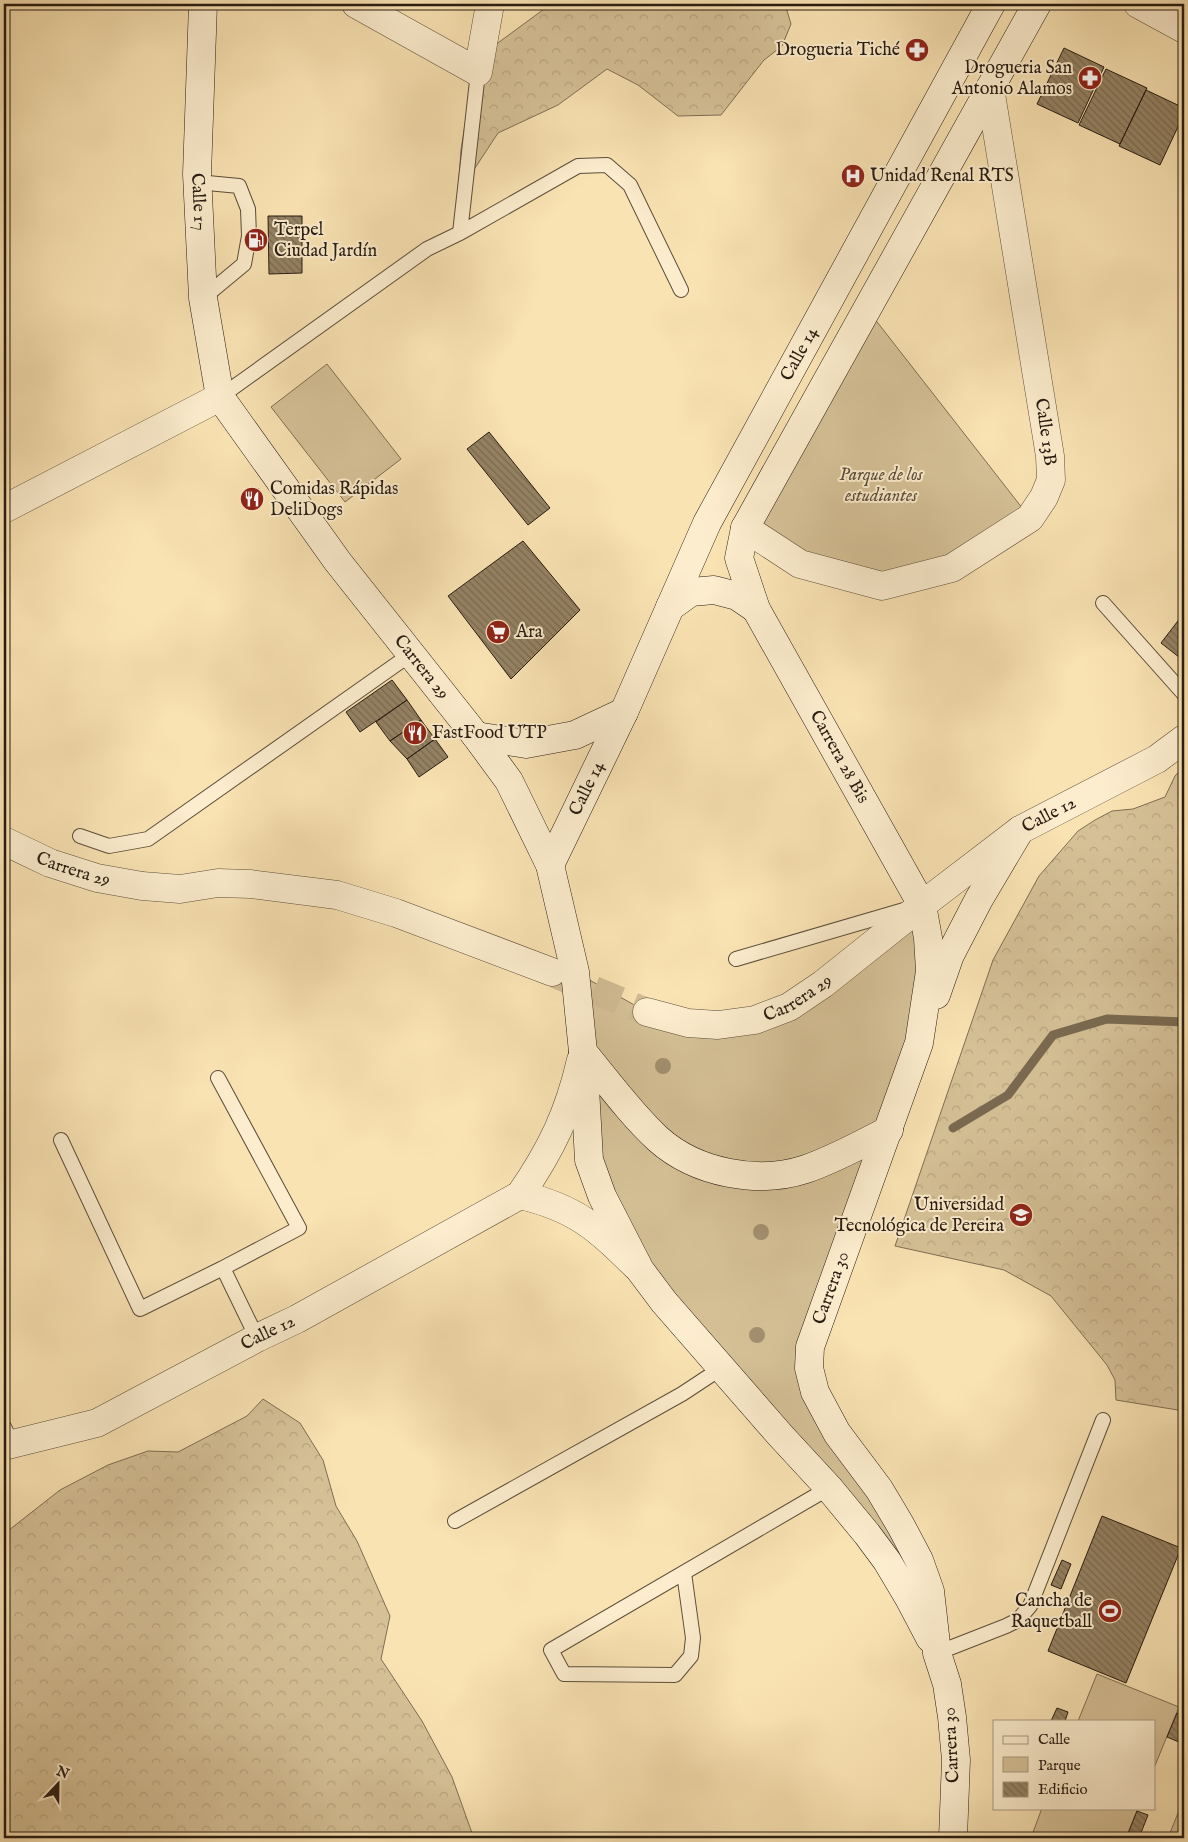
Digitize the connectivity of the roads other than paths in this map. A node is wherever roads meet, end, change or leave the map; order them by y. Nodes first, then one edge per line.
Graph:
1 (203, 4) edge
2 (356, 4) edge
3 (490, 4) edge
4 (991, 4) edge
5 (1037, 4) edge
6 (1138, 4) edge
7 (1184, 29) edge
8 (478, 72) junction
9 (990, 88) junction
10 (197, 182) junction
11 (460, 233) junction
12 (681, 290) dead end
13 (203, 298) junction
14 (220, 397) junction
15 (4, 509) edge
16 (745, 528) junction
17 (1103, 604) dead end
18 (670, 607) junction
19 (756, 609) junction
20 (411, 654) junction
21 (1184, 694) edge
22 (624, 712) junction
23 (476, 736) junction
24 (1184, 739) edge
25 (1020, 830) junction
26 (80, 836) dead end
27 (4, 841) edge
28 (550, 865) junction
29 (922, 904) junction
30 (736, 959) dead end
31 (552, 972) tunnel mouth
32 (648, 1012) tunnel mouth
33 (918, 1043) junction
34 (583, 1052) junction
35 (218, 1078) dead end
36 (889, 1130) junction
37 (61, 1140) dead end
38 (520, 1195) junction
39 (223, 1268) junction
40 (640, 1270) junction
41 (257, 1338) junction
42 (723, 1367) junction
43 (1103, 1420) dead end
44 (7, 1438) edge
45 (829, 1488) junction
46 (455, 1521) dead end
47 (684, 1573) junction
48 (937, 1653) junction
49 (953, 1838) edge

1 - 10 street, Calle 17
2 - 8 street
3 - 8 street
4 - 18 street, Calle 14
5 - 9 street
6 - 7 street
8 - 11 lane
9 - 16 street
9 - 16 street, Calle 13B
10 - 13 street, Calle 17
10 - 13 lane
11 - 12 lane
11 - 14 lane
13 - 14 street, Calle 17
14 - 15 street
14 - 20 street, Carrera 29
16 - 19 street, Carrera 28 Bis
17 - 21 lane
18 - 19 street, Carrera 28 Bis
18 - 22 street, Calle 14
19 - 29 street, Carrera 28 Bis
20 - 23 street, Carrera 29
20 - 26 lane
22 - 23 street
22 - 28 street, Calle 14
23 - 28 street, Carrera 29
24 - 25 street, Calle 12
25 - 29 street, Calle 12
25 - 33 street
27 - 31 street, Carrera 29
28 - 34 street, Carrera 29
29 - 30 lane
29 - 32 street, Carrera 29
29 - 33 street, Carrera 30
33 - 36 street, Carrera 30
34 - 36 street
34 - 38 street, Calle 12
34 - 40 street, Carrera 30
35 - 39 lane
36 - 48 street, Carrera 30
37 - 39 lane
38 - 40 street
38 - 41 street, Calle 12
39 - 41 lane
40 - 42 street, Carrera 30
41 - 44 street, Calle 12
42 - 45 street, Carrera 30
42 - 46 lane
43 - 48 lane
45 - 47 lane
45 - 48 street, Carrera 30
47 - 47 lane
48 - 49 street, Carrera 30

